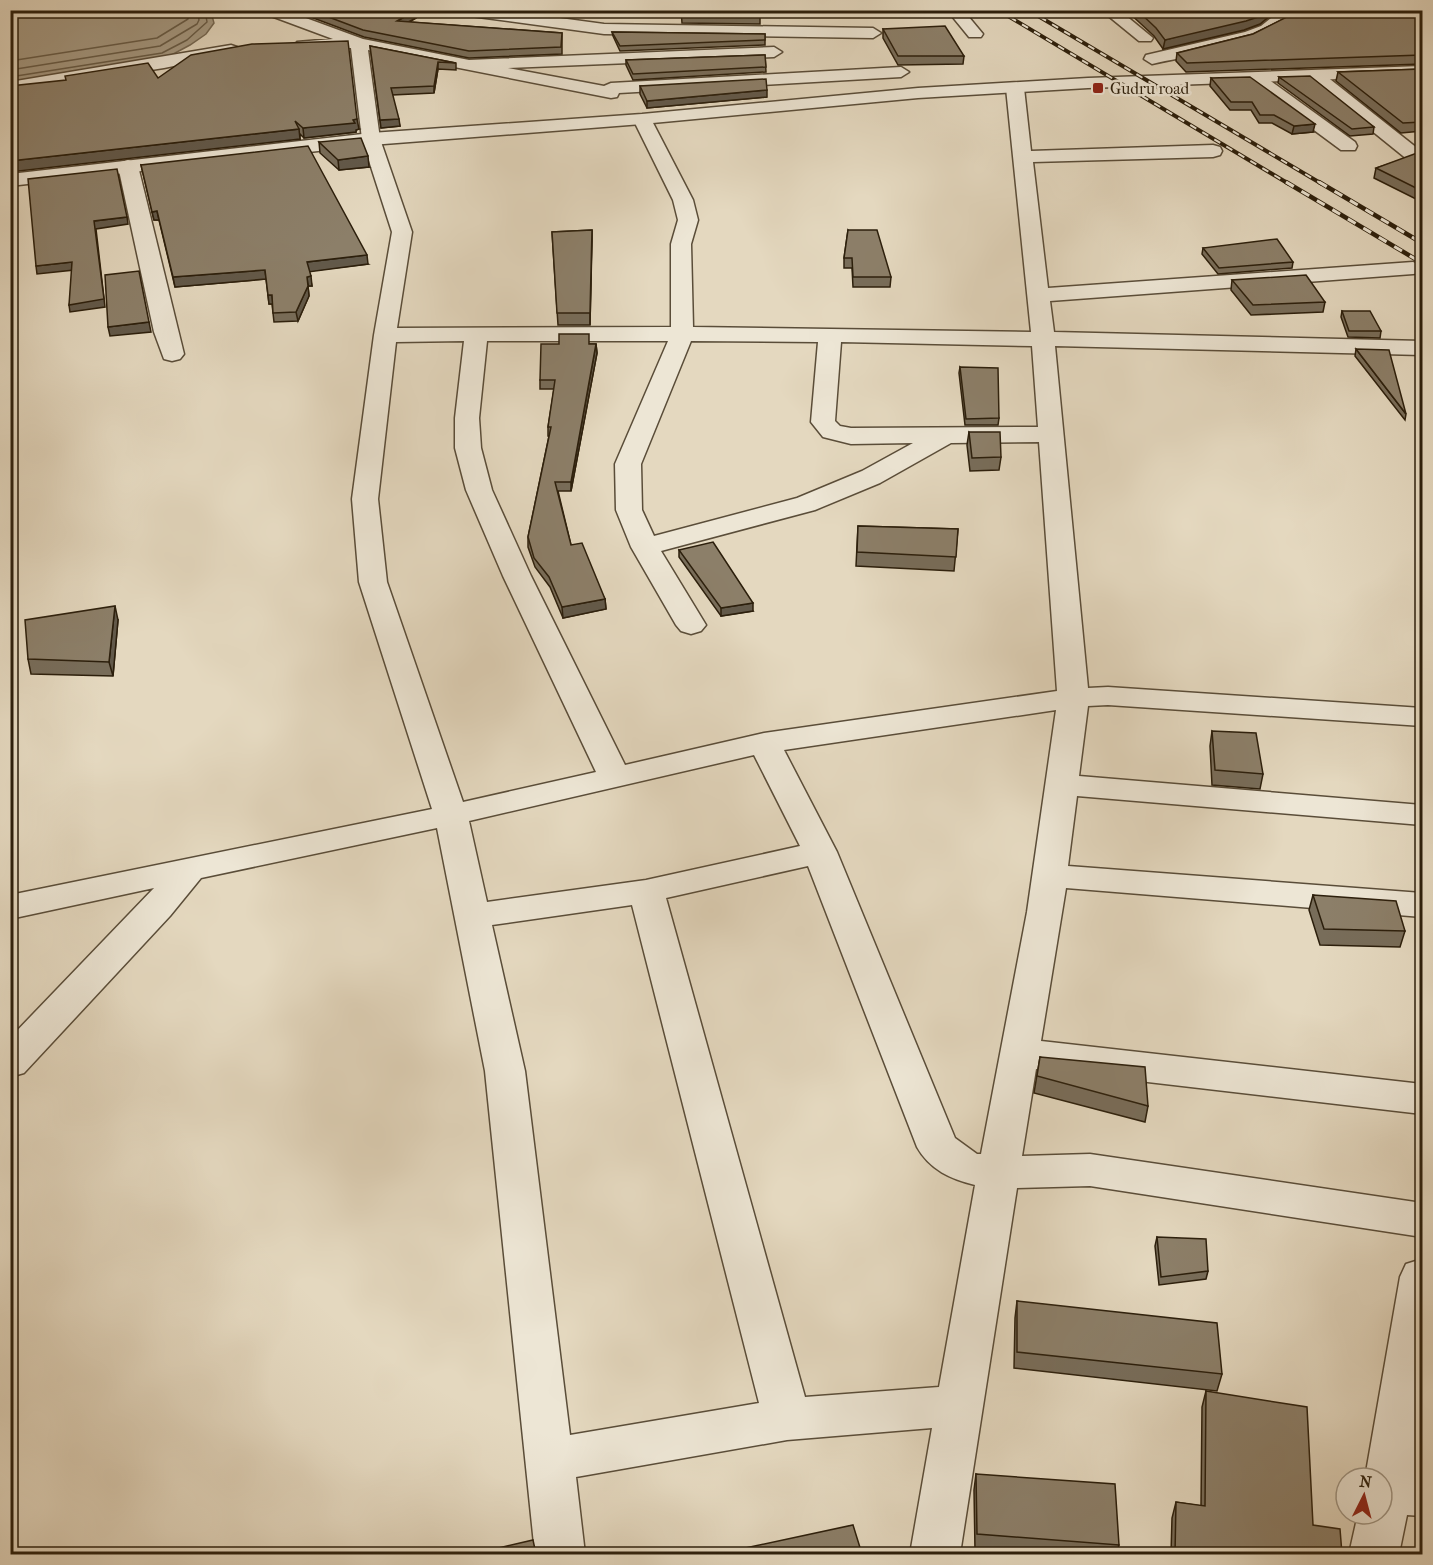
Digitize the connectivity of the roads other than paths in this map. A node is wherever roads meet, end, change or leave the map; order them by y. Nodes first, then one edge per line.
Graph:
1 (267, 10) edge
2 (463, 10) edge
3 (954, 10) edge
4 (1108, 10) edge
5 (1268, 10) edge
6 (1292, 11) edge
7 (604, 29) junction
8 (975, 34) dead end
9 (1145, 38) dead end
10 (359, 44) junction
11 (288, 45) edge
12 (253, 46) edge
13 (846, 49) dead end
14 (786, 52) dead end
15 (888, 56) edge
16 (1152, 59) dead end
17 (608, 60) junction
18 (472, 64) junction
19 (1422, 71) edge
20 (901, 72) junction
21 (1315, 76) junction
22 (1255, 78) junction
23 (10, 87) edge
24 (1015, 88) junction
25 (611, 91) junction
26 (918, 93) junction
27 (642, 118) junction
28 (617, 121) junction
29 (371, 139) junction
30 (1348, 146) dead end
31 (1213, 152) dead end
32 (1415, 156) edge
33 (1023, 157) junction
34 (128, 166) junction
35 (10, 180) edge
36 (1413, 268) dead end
37 (1038, 295) junction
38 (476, 334) junction
39 (682, 334) junction
40 (385, 335) junction
41 (830, 336) junction
42 (1043, 339) junction
43 (1422, 348) edge
44 (172, 354) dead end
45 (1051, 434) junction
46 (946, 435) junction
47 (645, 547) junction
48 (691, 625) dead end
49 (1073, 698) junction
50 (1422, 717) edge
51 (764, 743) junction
52 (615, 777) junction
53 (1062, 785) junction
54 (451, 815) junction
55 (1422, 815) edge
56 (820, 852) junction
57 (189, 870) junction
58 (1050, 876) junction
59 (646, 891) junction
60 (1422, 905) edge
61 (10, 907) edge
62 (472, 916) junction
63 (1020, 1053) junction
64 (10, 1063) edge
65 (1422, 1099) edge
66 (998, 1173) junction
67 (1422, 1220) edge
68 (1422, 1277) edge
69 (961, 1406) junction
70 (787, 1419) junction
71 (551, 1460) junction
72 (1405, 1493) edge
73 (560, 1554) edge
74 (935, 1554) edge
75 (1374, 1554) edge

1 - 10 street
2 - 7 street
3 - 8 street
4 - 9 street
5 - 6 street
6 - 16 street
7 - 13 street
7 - 17 street
10 - 11 street
10 - 18 street
10 - 29 street
12 - 23 street
14 - 17 street
15 - 20 street
17 - 18 street
17 - 25 street
18 - 25 street
19 - 21 street
20 - 25 street
20 - 26 street
21 - 22 street
21 - 32 street
22 - 24 street
22 - 30 street
24 - 26 street
24 - 33 street
25 - 28 street
26 - 27 street
27 - 28 street
27 - 39 street
28 - 29 street
29 - 34 street
29 - 40 street
31 - 33 street
33 - 37 street
34 - 35 street
34 - 44 street
36 - 37 street
37 - 42 street
38 - 39 street
38 - 40 street
38 - 52 street
39 - 41 street
39 - 47 street
40 - 54 street
41 - 42 street
41 - 46 street
42 - 43 street
42 - 45 street
45 - 46 street
45 - 49 street
46 - 47 street
47 - 48 street
49 - 50 street
49 - 51 street
49 - 53 street
51 - 52 street
51 - 56 street
52 - 54 street
53 - 55 street
53 - 58 street
54 - 57 street
54 - 62 street
56 - 59 street
56 - 66 street
57 - 61 street
57 - 64 street
58 - 60 street
58 - 63 street
59 - 62 street
59 - 70 street
62 - 71 street
63 - 65 street
63 - 66 street
66 - 67 street
66 - 69 street
68 - 72 street
69 - 70 street
69 - 74 street
70 - 71 street
71 - 73 street
72 - 75 street

